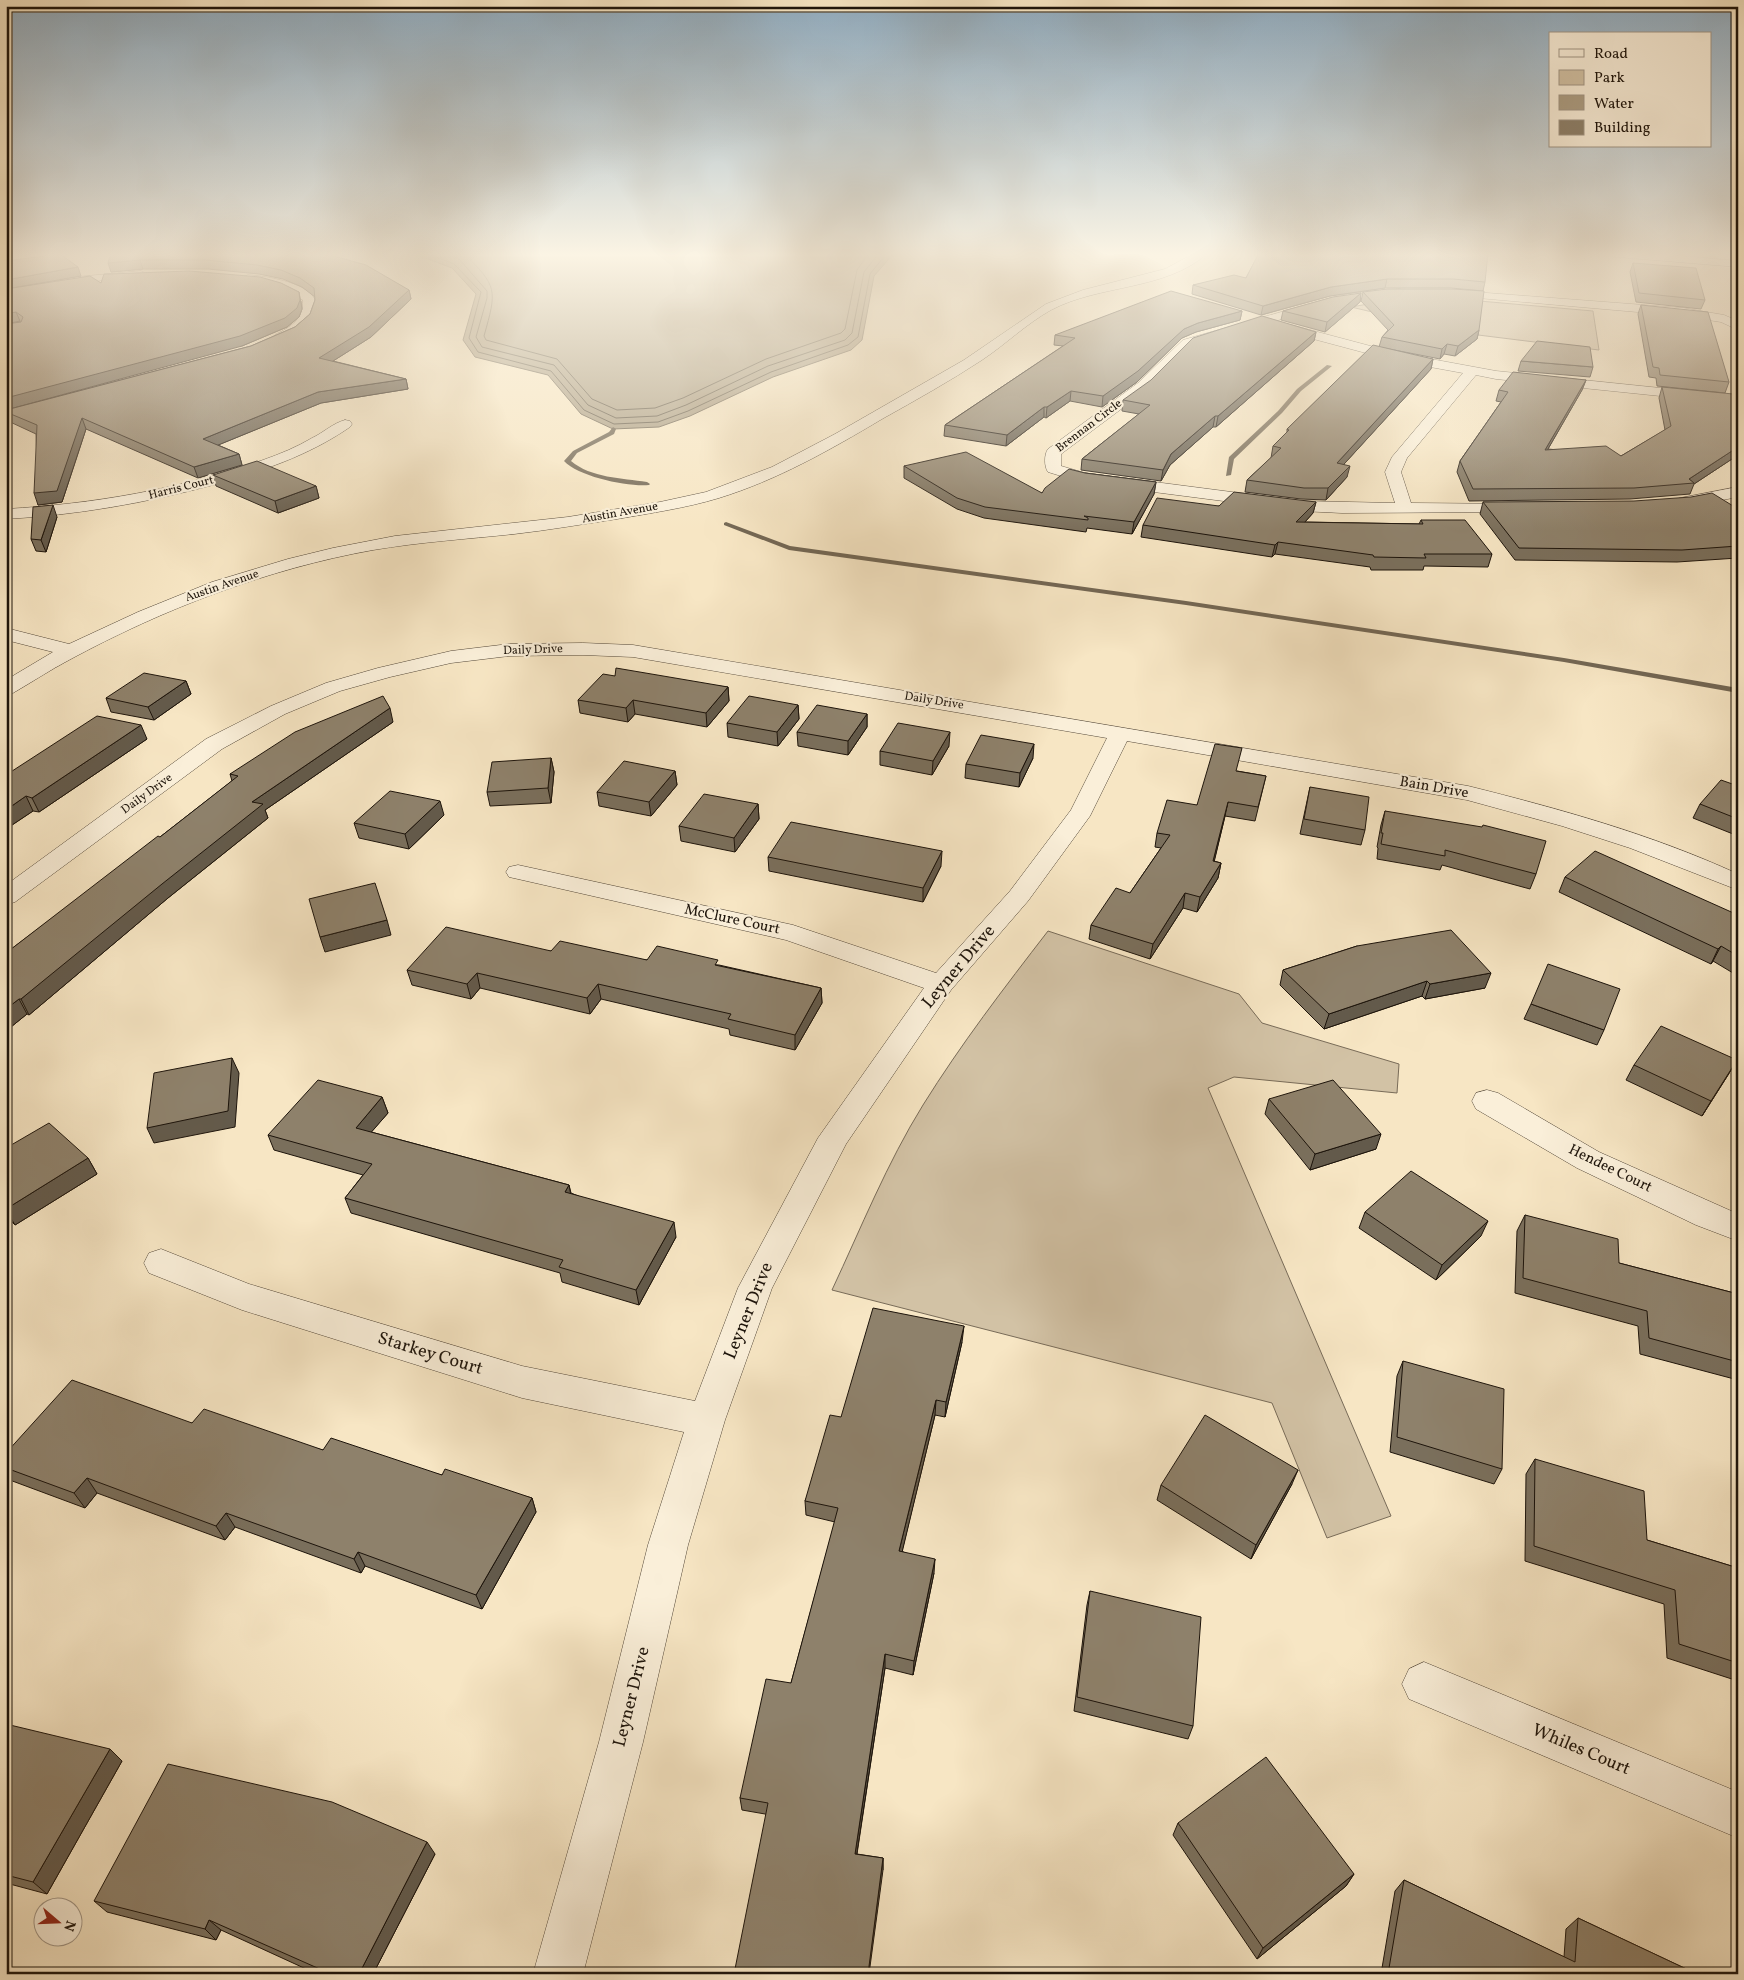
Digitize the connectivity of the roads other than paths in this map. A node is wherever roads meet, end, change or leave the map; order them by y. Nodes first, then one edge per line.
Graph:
1 (994, 345) edge
2 (1185, 345) edge
3 (1353, 345) edge
4 (1472, 371) junction
5 (1738, 400) edge
6 (345, 424) dead end
7 (1738, 492) edge
8 (1667, 504) edge
9 (1534, 507) edge
10 (1406, 508) junction
11 (6, 514) edge
12 (6, 634) edge
13 (71, 651) junction
14 (6, 689) edge
15 (1120, 733) junction
16 (518, 872) dead end
17 (1738, 883) edge
18 (6, 897) edge
19 (941, 984) junction
20 (1487, 1101) dead end
21 (1738, 1228) edge
22 (161, 1263) dead end
23 (706, 1420) junction
24 (1424, 1684) dead end
25 (1738, 1816) edge
26 (558, 1974) edge

1 - 13 street, Austin Avenue
2 - 10 street, Brennan Circle
3 - 4 street
4 - 5 street
4 - 10 street
6 - 11 street, Harris Court
7 - 8 street
9 - 10 street, Brennan Circle
12 - 13 street
13 - 14 street, Austin Avenue
15 - 17 street, Bain Drive
15 - 18 street, Daily Drive
15 - 19 street, Leyner Drive
16 - 19 street, McClure Court
19 - 23 street, Leyner Drive
20 - 21 street, Hendee Court
22 - 23 street, Starkey Court
23 - 26 street, Leyner Drive
24 - 25 street, Whiles Court

